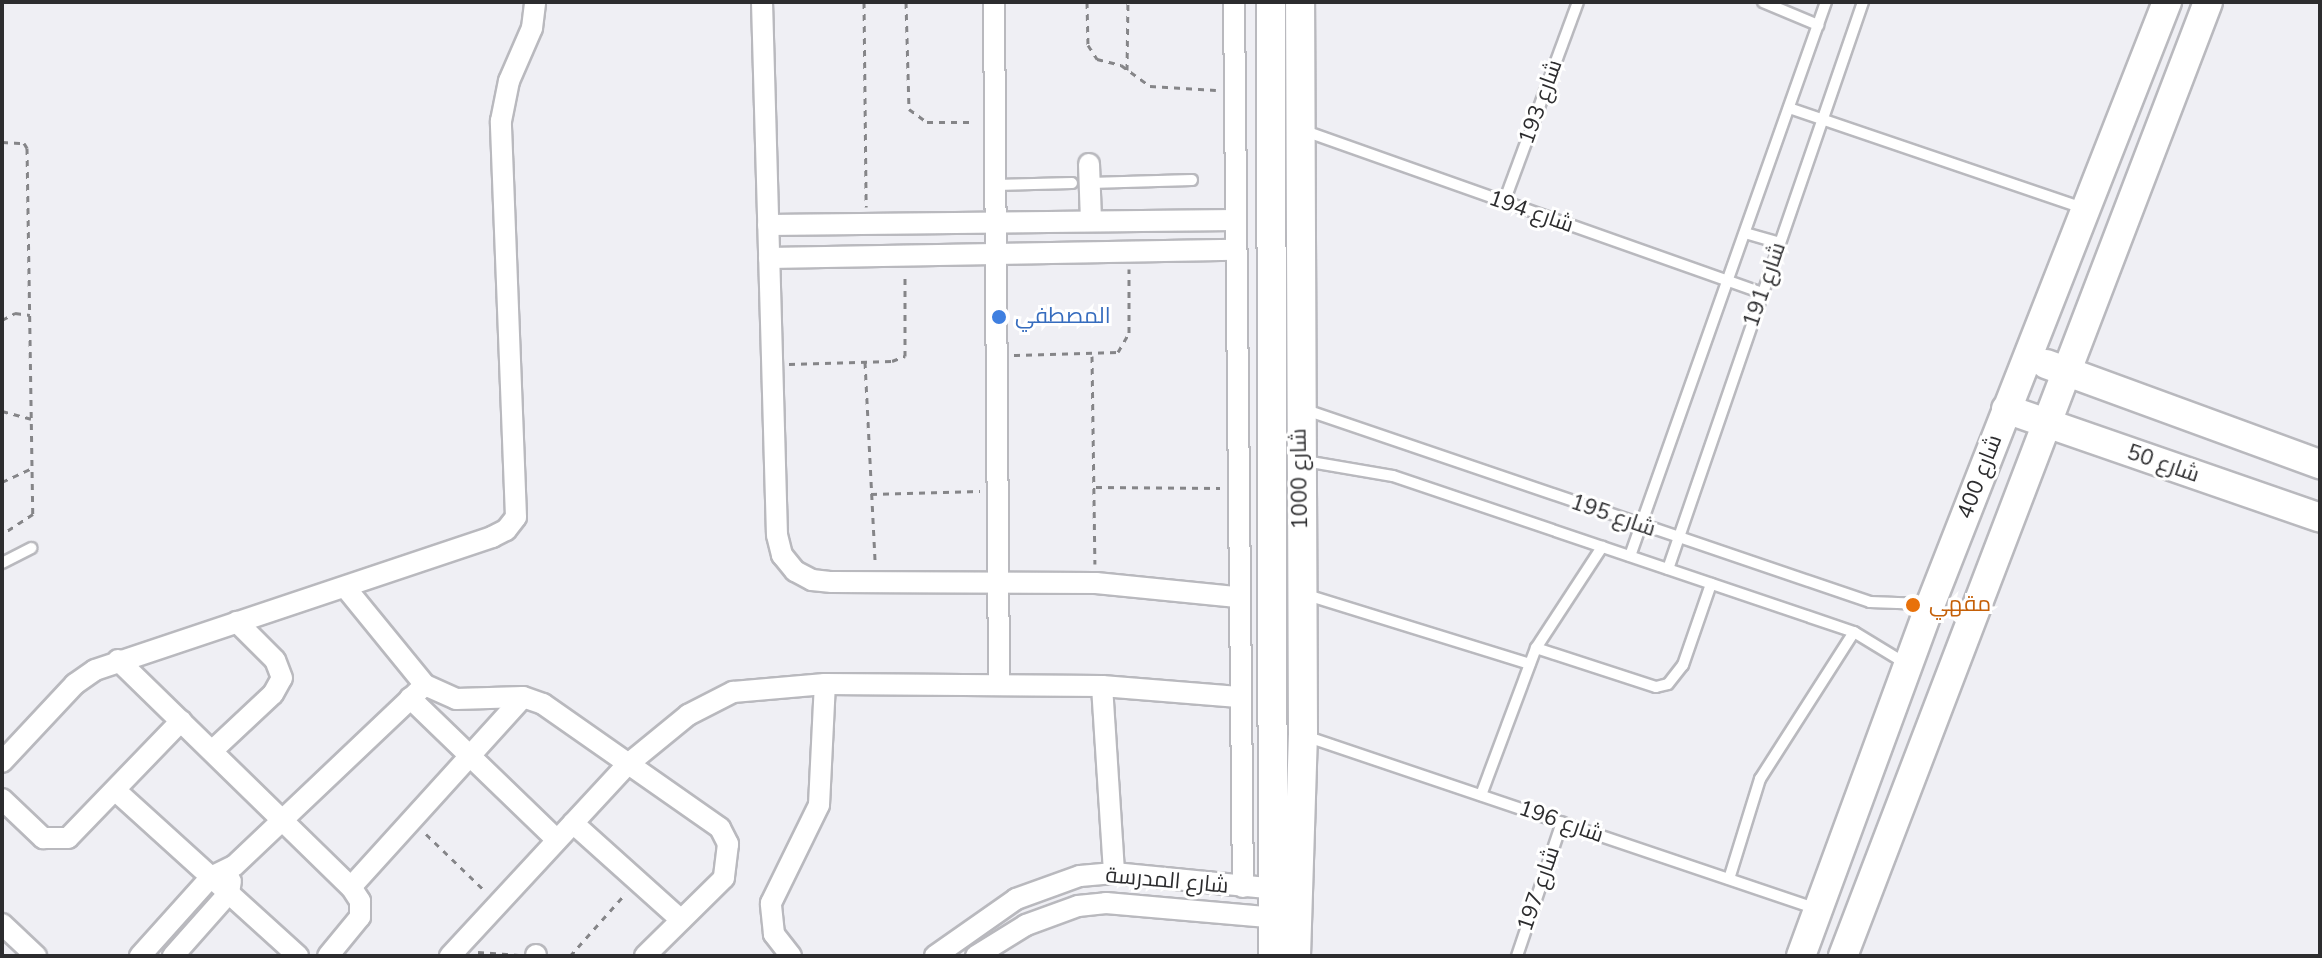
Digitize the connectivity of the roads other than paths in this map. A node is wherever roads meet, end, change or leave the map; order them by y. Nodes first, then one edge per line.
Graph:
1 (535, 2) edge
2 (762, 2) edge
3 (994, 2) edge
4 (1234, 2) edge
5 (1271, 2) edge
6 (1300, 2) edge
7 (1578, 2) edge
8 (1763, 2) edge
9 (1826, 2) edge
10 (1863, 2) edge
11 (2167, 2) edge
12 (2208, 2) edge
13 (1818, 25) junction
14 (2156, 36) junction
15 (2190, 51) junction
16 (1789, 108) junction
17 (1822, 119) junction
18 (1301, 129) junction
19 (1083, 177) junction
20 (1192, 180) dead end
21 (996, 185) junction
22 (1504, 202) junction
23 (2083, 208) junction
24 (996, 220) junction
25 (1235, 220) junction
26 (1091, 221) junction
27 (1129, 221) junction
28 (768, 225) junction
29 (1745, 233) junction
30 (1779, 243) junction
31 (1129, 249) junction
32 (1235, 250) junction
33 (997, 252) junction
34 (769, 258) junction
35 (1728, 281) junction
36 (1762, 293) junction
37 (2026, 357) junction
38 (2063, 371) junction
39 (1299, 408) junction
40 (2006, 409) junction
41 (2044, 423) junction
42 (1299, 460) junction
43 (2320, 464) edge
44 (2320, 518) edge
45 (1641, 525) junction
46 (1679, 538) junction
47 (1602, 547) junction
48 (31, 548) dead end
49 (1630, 556) junction
50 (2, 563) edge
51 (1668, 569) junction
52 (1000, 583) junction
53 (1711, 584) junction
54 (345, 587) junction
55 (1302, 594) junction
56 (1237, 597) junction
57 (1931, 603) junction
58 (237, 622) junction
59 (1854, 632) junction
60 (1536, 648) junction
61 (118, 660) junction
62 (1530, 664) junction
63 (1910, 667) junction
64 (825, 684) junction
65 (999, 685) junction
66 (1102, 686) junction
67 (417, 692) junction
68 (523, 697) junction
69 (1239, 697) junction
70 (181, 721) junction
71 (1303, 735) junction
72 (212, 751) junction
73 (470, 756) junction
74 (2, 762) edge
75 (627, 765) junction
76 (115, 790) junction
77 (1481, 795) junction
78 (2, 799) edge
79 (281, 817) junction
80 (1562, 822) junction
81 (573, 823) junction
82 (557, 840) junction
83 (234, 866) junction
84 (1114, 873) junction
85 (211, 877) junction
86 (1729, 879) junction
87 (351, 887) junction
88 (1243, 887) junction
89 (1277, 889) junction
90 (229, 893) junction
91 (1819, 910) junction
92 (1276, 918) junction
93 (681, 920) junction
94 (2, 924) edge
95 (452, 954) edge
96 (36, 956) edge
97 (140, 956) edge
98 (173, 956) edge
99 (298, 956) edge
100 (328, 956) edge
101 (645, 956) edge
102 (791, 956) edge
103 (935, 956) edge
104 (976, 956) edge
105 (1273, 956) edge
106 (1296, 956) edge
107 (1517, 956) edge
108 (1801, 956) edge
109 (1843, 956) edge

1 - 54 street
2 - 28 street
3 - 21 street
4 - 25 street
5 - 89 street, شارع 1000
6 - 18 street, شارع 1000
7 - 22 lane, شارع 193
8 - 13 lane
9 - 13 lane, شارع 191
10 - 17 lane, شارع 191
11 - 14 street, شارع 400
12 - 15 street, شارع 400
13 - 16 lane, شارع 191
14 - 15 street
14 - 23 street, شارع 400
15 - 38 street, شارع 400
16 - 17 lane
16 - 29 lane, شارع 191
17 - 23 lane
17 - 30 lane, شارع 191
18 - 22 lane, شارع 194
18 - 39 street, شارع 1000
19 - 20 lane
19 - 21 lane
19 - 26 street
21 - 24 street
22 - 35 lane, شارع 194
23 - 37 street, شارع 400
24 - 26 street
24 - 28 street
24 - 33 street
25 - 27 street
25 - 32 street
26 - 27 street
27 - 31 street
28 - 34 street
29 - 30 lane
29 - 35 lane, شارع 191
30 - 36 lane, شارع 191
31 - 32 street
31 - 33 street
32 - 56 street
33 - 34 street
33 - 52 street
34 - 52 street
35 - 36 lane, شارع 194
35 - 45 lane, شارع 191
36 - 46 lane, شارع 191
37 - 38 street
37 - 40 street, شارع 400
38 - 41 street, شارع 400
38 - 43 street
39 - 42 street, شارع 1000
39 - 45 lane, شارع 195
40 - 41 street, شارع 50
40 - 57 street, شارع 400
41 - 44 street, شارع 50
41 - 109 street, شارع 400
42 - 47 lane, شارع 195
42 - 55 street, شارع 1000
45 - 46 lane, شارع 195
45 - 49 lane, شارع 191
46 - 51 lane, شارع 191
46 - 57 lane, شارع 195
47 - 49 lane, شارع 195
47 - 60 lane
48 - 50 lane
49 - 51 lane, شارع 195
51 - 53 lane, شارع 195
52 - 56 street
52 - 65 street
53 - 59 lane, شارع 195
53 - 60 lane
54 - 58 street
54 - 67 street
55 - 62 lane
55 - 71 street, شارع 1000
56 - 69 street
57 - 63 street, شارع 400
58 - 61 street
58 - 72 street
59 - 63 lane, شارع 195
59 - 86 lane
60 - 62 lane
61 - 70 street
61 - 74 street
62 - 77 lane
63 - 91 street, شارع 400
64 - 65 street
64 - 75 street
64 - 102 street
65 - 66 street
66 - 69 street
66 - 84 street
67 - 68 street
67 - 73 street
67 - 79 street
68 - 73 street
68 - 75 street
69 - 88 street
70 - 72 street
70 - 76 street
71 - 77 lane, شارع 196
71 - 106 street, شارع 1000
72 - 79 street
73 - 82 street
73 - 87 street
75 - 81 street
75 - 93 street
76 - 78 street
76 - 85 street
77 - 80 lane, شارع 196
79 - 83 street
79 - 87 street
80 - 86 lane, شارع 196
80 - 107 lane, شارع 197
81 - 82 street
81 - 93 street
82 - 95 street
83 - 85 street
83 - 90 street
84 - 88 street, شارع المدرسة
84 - 103 street, شارع المدرسة
85 - 90 street
85 - 97 street
86 - 91 lane, شارع 196
87 - 100 street
88 - 89 street, شارع المدرسة
89 - 92 street, شارع 1000
90 - 98 street
90 - 99 street
91 - 108 street, شارع 400
92 - 104 street, شارع المدرسة
92 - 105 street, شارع 1000
93 - 101 street
94 - 96 street

